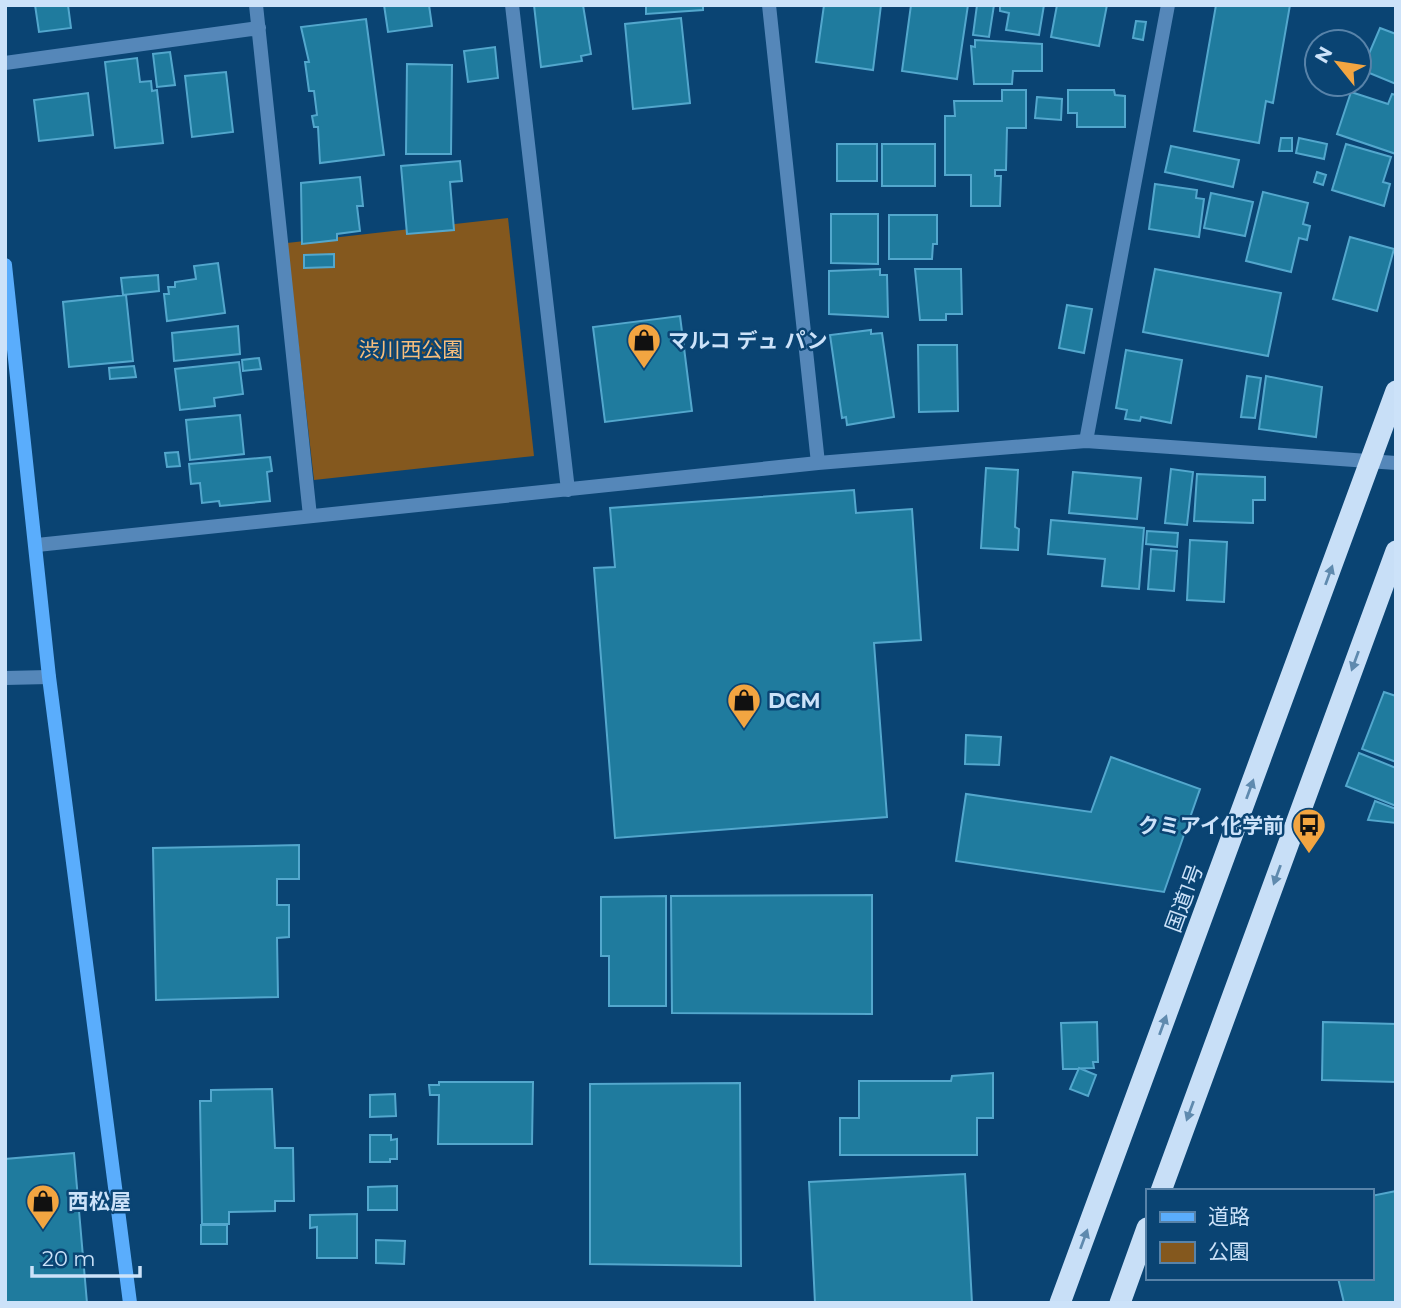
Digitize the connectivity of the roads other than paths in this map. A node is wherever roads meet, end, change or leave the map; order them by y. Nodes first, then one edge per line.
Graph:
1 (256, 5) edge
2 (512, 5) edge
3 (769, 5) edge
4 (1168, 5) edge
5 (258, 28) junction
6 (5, 63) edge
7 (5, 265) edge
8 (1396, 391) edge
9 (1086, 441) junction
10 (818, 463) junction
11 (1370, 463) junction
12 (1396, 463) edge
13 (568, 490) junction
14 (310, 516) junction
15 (37, 545) junction
16 (1396, 551) edge
17 (49, 677) junction
18 (5, 678) edge
19 (1162, 1189) edge
20 (1146, 1231) edge
21 (130, 1303) edge
22 (1060, 1303) edge
23 (1120, 1303) edge

1 - 5 street
2 - 13 street
3 - 10 street
4 - 9 street
5 - 6 street
5 - 14 street
7 - 15 street
8 - 11 highway, 国道1号
9 - 10 street
9 - 11 street
10 - 13 street
11 - 12 street
22 -> 11 highway, 国道1号
13 - 14 street
14 - 15 street
15 - 17 street
16 -> 19 highway
17 - 18 street
17 - 21 street
20 - 23 highway

